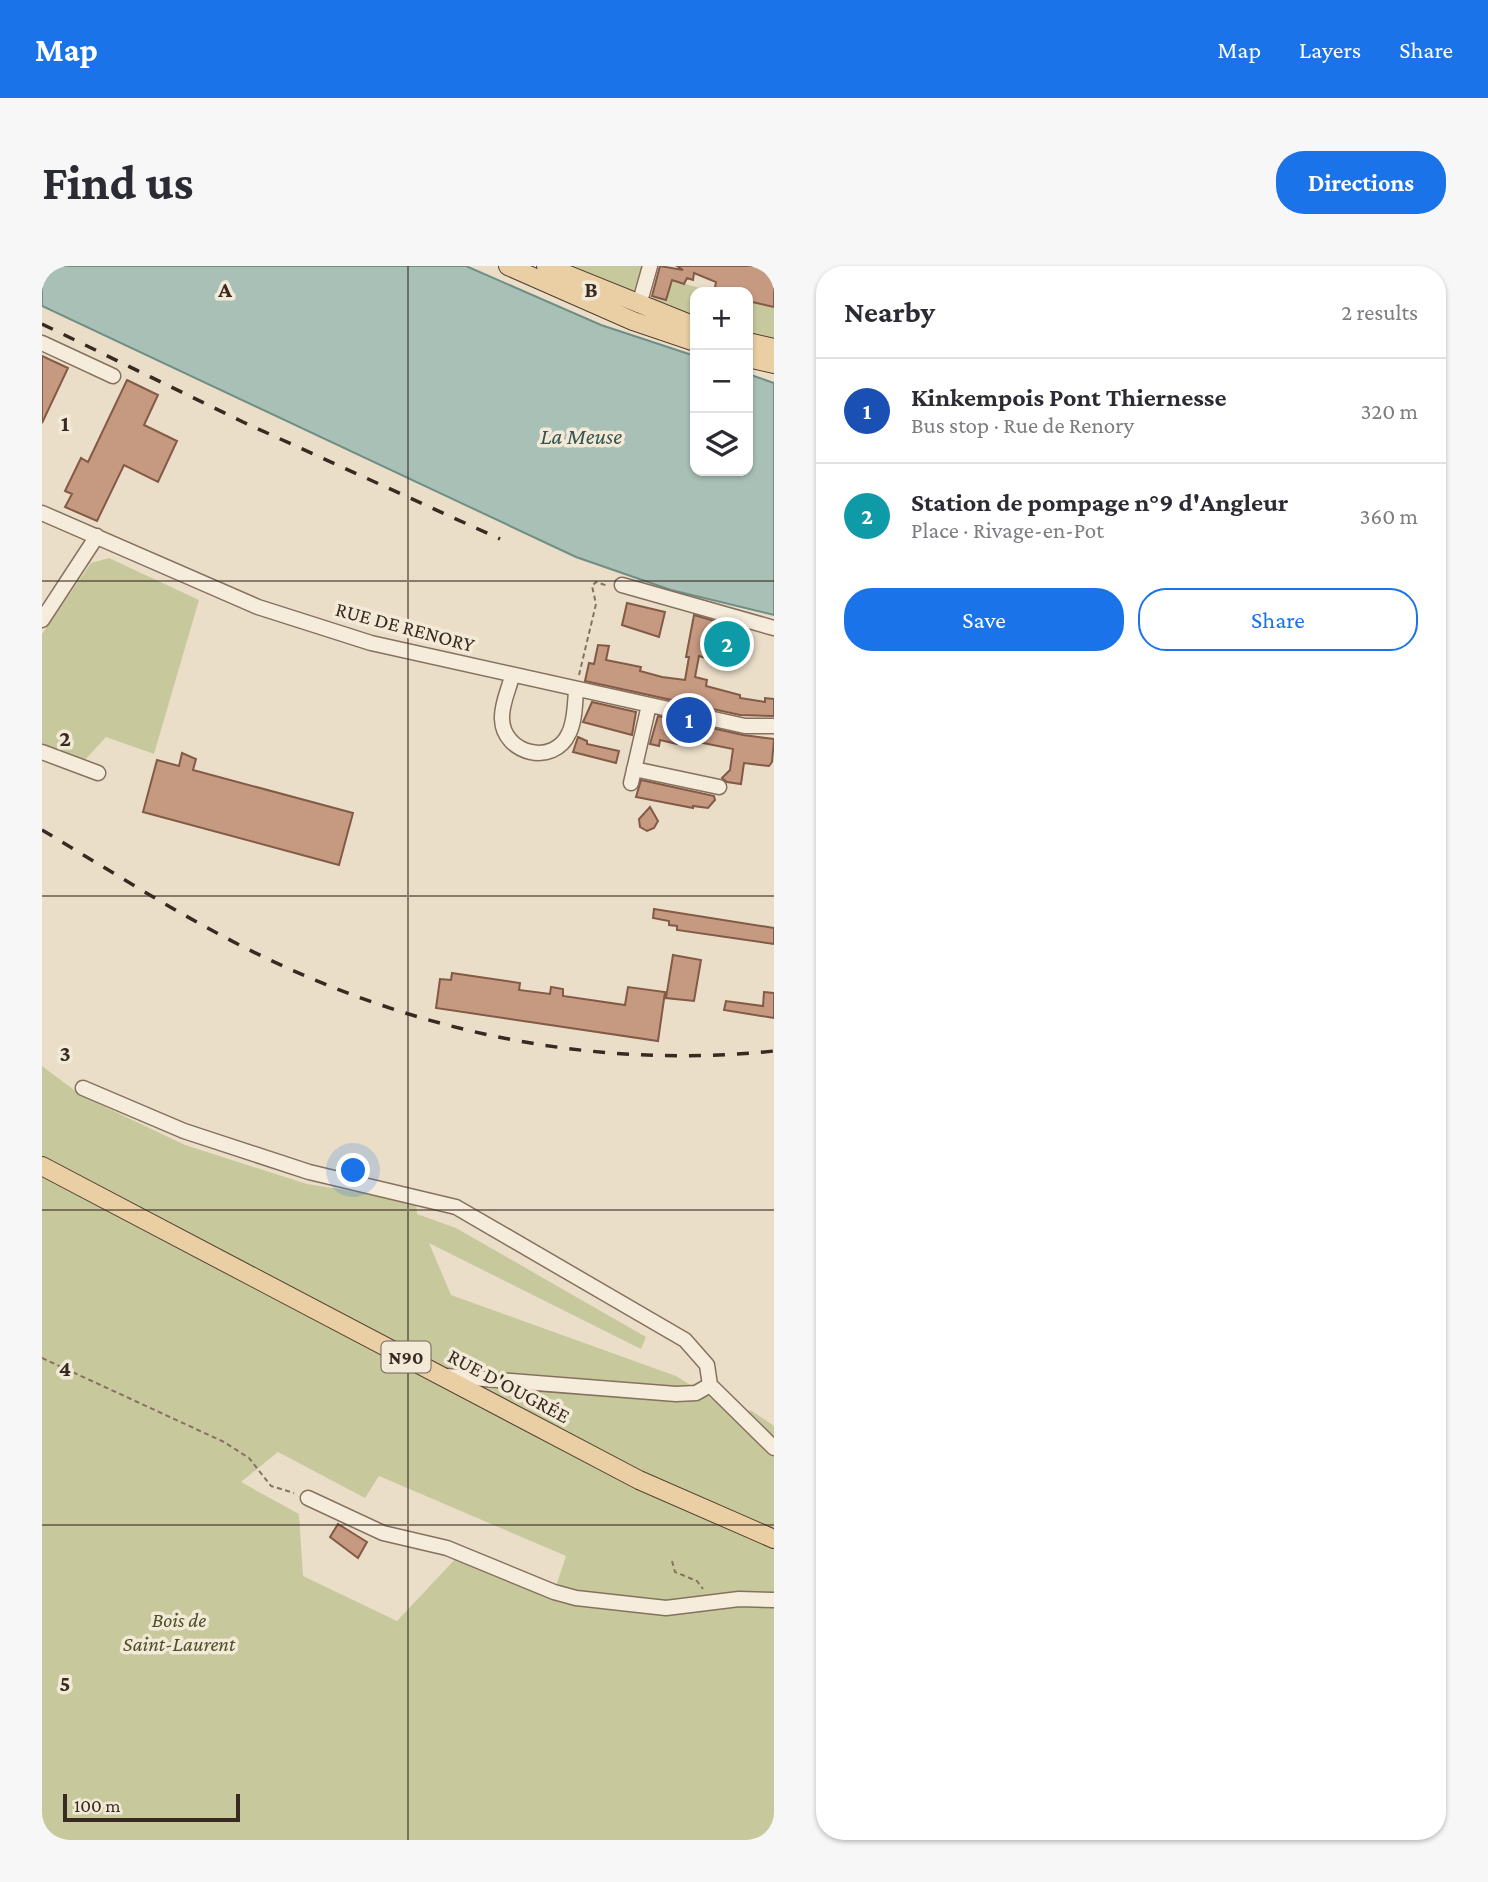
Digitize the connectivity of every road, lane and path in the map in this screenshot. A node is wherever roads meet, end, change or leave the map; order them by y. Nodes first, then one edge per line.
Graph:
1 (508, 266) edge
2 (546, 266) edge
3 (650, 266) edge
4 (639, 305) junction
5 (690, 324) edge
6 (690, 340) edge
7 (42, 343) edge
8 (753, 343) edge
9 (774, 348) edge
10 (753, 359) edge
11 (774, 364) edge
12 (113, 376) dead end
13 (42, 513) edge
14 (97, 536) junction
15 (622, 585) joint
16 (42, 620) edge
17 (774, 628) edge
18 (512, 676) junction
19 (576, 690) junction
20 (649, 705) junction
21 (774, 726) edge
22 (42, 752) edge
23 (98, 774) dead end
24 (719, 787) dead end
25 (83, 1088) dead end
26 (42, 1166) edge
27 (42, 1358) edge
28 (441, 1375) junction
29 (710, 1385) junction
30 (774, 1448) edge
31 (308, 1498) joint
32 (774, 1539) edge
33 (671, 1562) dead end
34 (774, 1600) edge
35 (712, 1601) junction

1 - 6 main road
2 - 4 main road
3 - 4 street
4 - 5 main road
7 - 12 street
8 - 9 main road
10 - 11 main road
13 - 14 street, RUE DE RENORY
14 - 16 street
14 - 18 street, RUE DE RENORY
15 - 17 street
15 - 19 path
18 - 19 street, RUE DE RENORY
18 - 19 street
19 - 20 street, RUE DE RENORY
20 - 21 street, RUE DE RENORY
20 - 24 street
22 - 23 street
25 - 29 street
26 - 28 main road, RUE D'OUGRÉE / N90
27 - 31 path
28 - 29 street
28 - 32 main road, RUE D'OUGRÉE / N90
29 - 30 street
31 - 35 street
33 - 35 path
34 - 35 street

